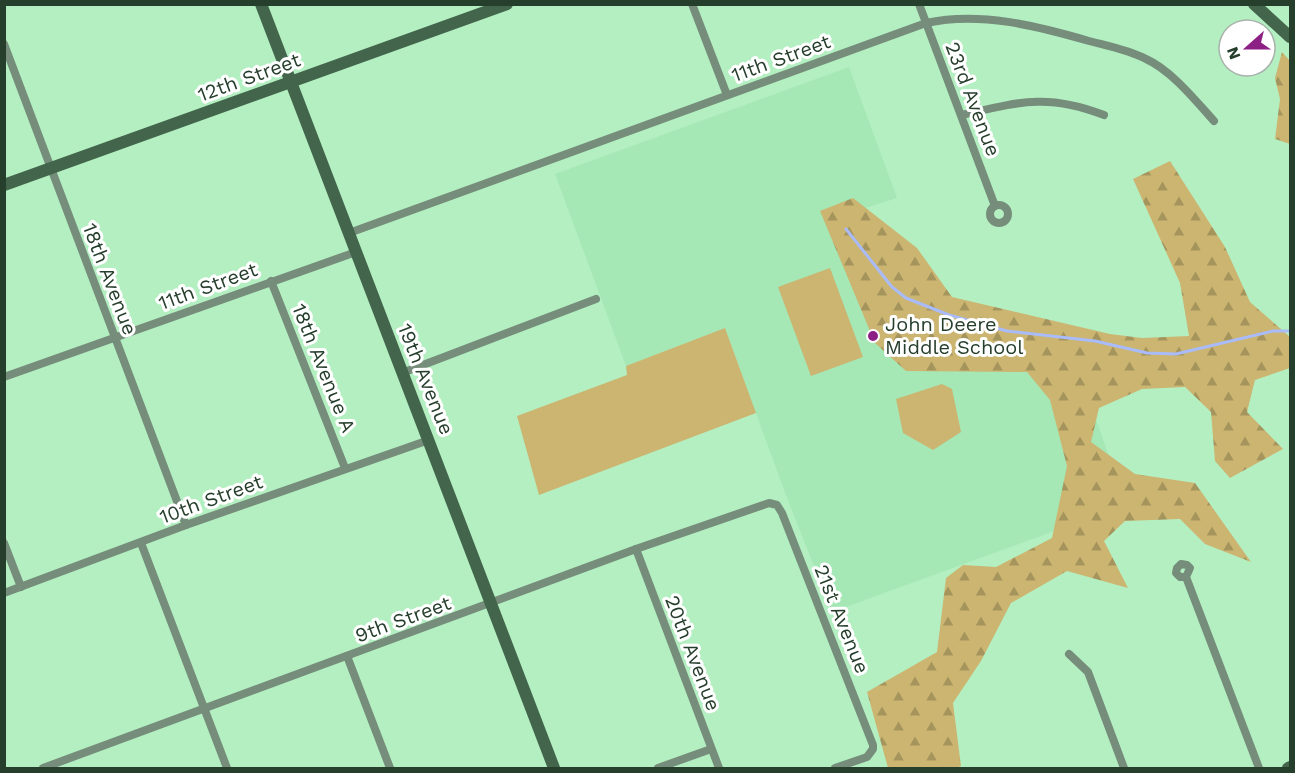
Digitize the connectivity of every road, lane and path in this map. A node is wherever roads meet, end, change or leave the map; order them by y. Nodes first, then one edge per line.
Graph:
1 (261, 4) edge
2 (507, 4) edge
3 (692, 4) edge
4 (920, 4) edge
5 (1254, 4) edge
6 (926, 23) junction
7 (1290, 37) edge
8 (4, 44) edge
9 (292, 83) junction
10 (727, 95) junction
11 (1104, 115) dead end
12 (962, 116) junction
13 (1214, 121) dead end
14 (51, 169) junction
15 (4, 185) edge
16 (995, 206) dead end
17 (349, 232) junction
18 (356, 252) junction
19 (271, 281) junction
20 (596, 299) dead end
21 (114, 336) junction
22 (402, 373) junction
23 (4, 377) edge
24 (429, 440) junction
25 (345, 468) junction
26 (774, 503) joint
27 (186, 525) junction
28 (4, 543) edge
29 (141, 543) junction
30 (636, 549) junction
31 (1186, 577) dead end
32 (21, 587) junction
33 (4, 593) edge
34 (491, 603) junction
35 (1069, 654) dead end
36 (347, 656) junction
37 (204, 709) junction
38 (711, 749) junction
39 (62, 765) edge
40 (43, 768) edge
41 (227, 768) edge
42 (390, 768) edge
43 (554, 768) edge
44 (658, 768) edge
45 (719, 768) edge
46 (835, 768) edge
47 (1124, 768) edge
48 (1259, 768) edge

1 - 9 street, 19th Avenue
2 - 9 street, 12th Street
3 - 10 street
4 - 6 street, 23rd Avenue
5 - 7 street
6 - 10 street, 11th Street
6 - 12 street, 23rd Avenue
6 - 13 street, 11th Street
8 - 14 street, 18th Avenue
9 - 14 street, 12th Street
9 - 17 street, 19th Avenue
10 - 17 street, 11th Street
11 - 12 street
12 - 16 street, 23rd Avenue
14 - 15 street, 12th Street
14 - 21 street, 18th Avenue
17 - 18 street, 19th Avenue
18 - 19 street, 11th Street
18 - 22 street, 19th Avenue
19 - 21 street, 11th Street
19 - 25 street, 18th Avenue A
20 - 22 street
21 - 23 street, 11th Street
21 - 27 street, 18th Avenue
22 - 24 street, 19th Avenue
24 - 25 street, 10th Street
24 - 34 street, 19th Avenue
25 - 27 street, 10th Street
26 - 30 street, 9th Street
26 - 46 street, 21st Avenue
27 - 29 street, 10th Street
28 - 32 street
29 - 32 street, 10th Street
29 - 37 street
30 - 34 street, 9th Street
30 - 38 street, 20th Avenue
31 - 48 street
32 - 33 street, 10th Street
34 - 36 street, 9th Street
34 - 43 street, 19th Avenue
35 - 47 street
36 - 37 street, 9th Street
36 - 42 street
37 - 39 street, 9th Street
37 - 41 street
38 - 44 street
38 - 45 street, 20th Avenue
39 - 40 street, 9th Street

